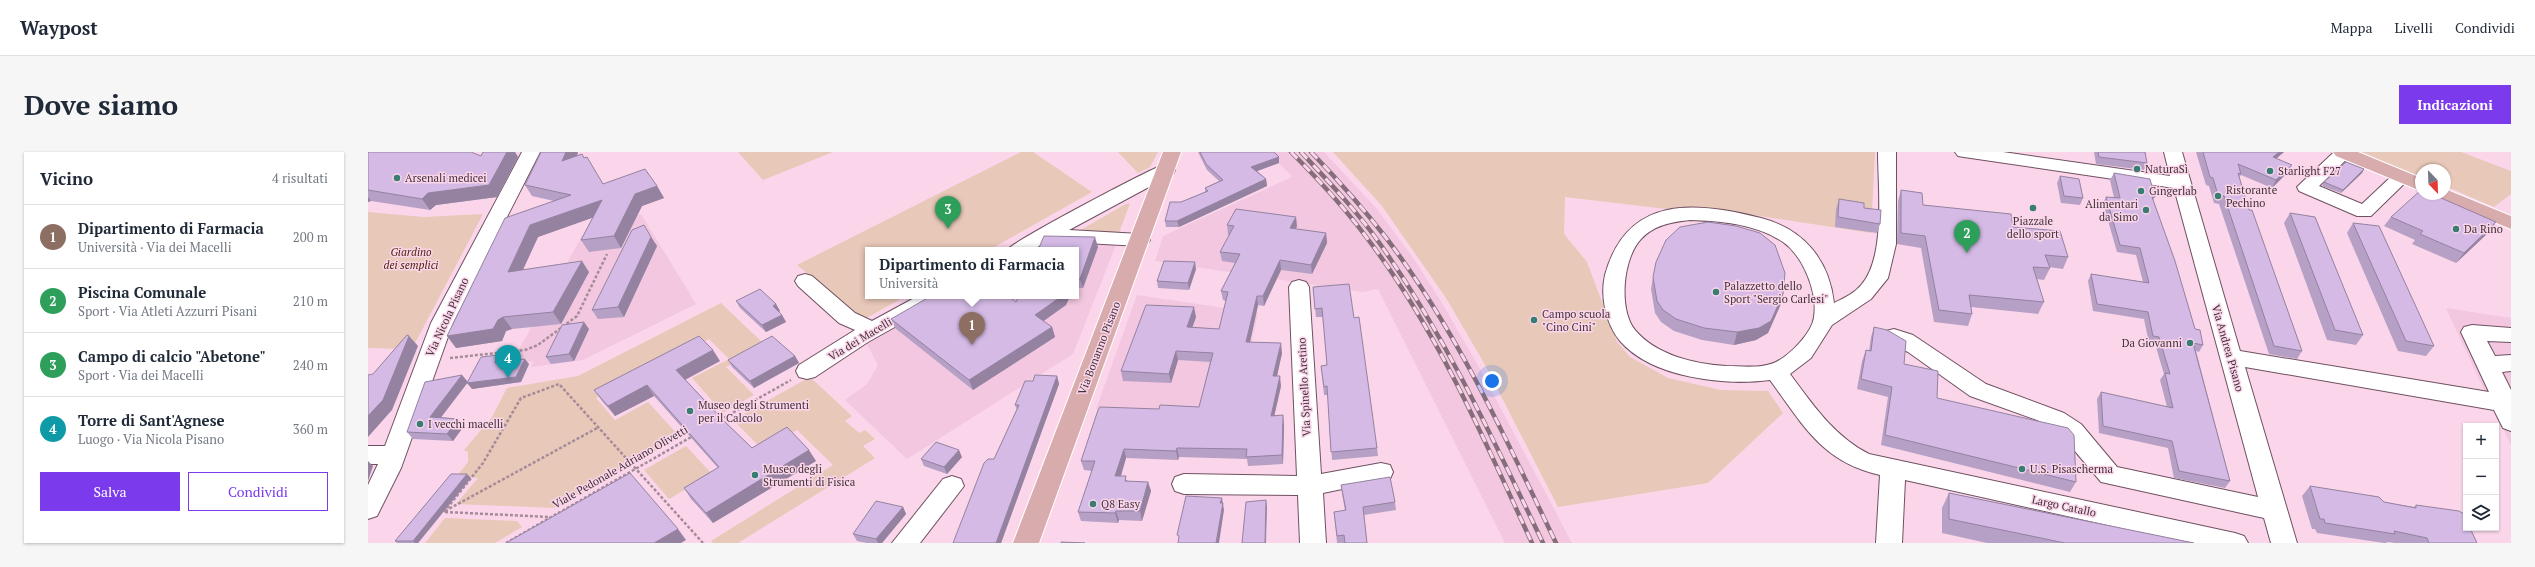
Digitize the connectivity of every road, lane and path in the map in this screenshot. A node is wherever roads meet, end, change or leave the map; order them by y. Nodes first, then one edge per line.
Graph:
1 (531, 152) edge
2 (1964, 152) edge
3 (2173, 152) edge
4 (2343, 152) edge
5 (1887, 159) edge
6 (1169, 161) edge
7 (2402, 177) junction
8 (2415, 182) edge
9 (2181, 183) junction
10 (2451, 197) edge
11 (2509, 219) edge
12 (1044, 235) junction
13 (1140, 240) junction
14 (1022, 247) edge
15 (607, 254) dead end
16 (804, 281) dead end
17 (1299, 287) dead end
18 (929, 299) edge
19 (1825, 318) junction
20 (866, 334) junction
21 (2511, 335) edge
22 (1894, 336) edge
23 (2231, 357) junction
24 (427, 359) junction
25 (2511, 363) edge
26 (2490, 370) junction
27 (807, 371) joint
28 (1776, 371) junction
29 (2500, 400) junction
30 (719, 421) edge
31 (2511, 422) edge
32 (599, 427) junction
33 (699, 433) edge
34 (368, 455) edge
35 (392, 455) junction
36 (637, 468) junction
37 (1893, 469) junction
38 (1381, 472) dead end
39 (1184, 484) dead end
40 (952, 486) dead end
41 (1309, 486) junction
42 (597, 491) junction
43 (601, 497) edge
44 (368, 509) edge
45 (2274, 510) junction
46 (438, 512) edge
47 (444, 512) junction
48 (550, 517) junction
49 (532, 528) junction
50 (536, 534) edge
51 (506, 543) edge
52 (703, 543) edge
53 (905, 543) edge
54 (1026, 543) edge
55 (1313, 543) edge
56 (1889, 543) edge
57 (2235, 543) edge
58 (2284, 543) edge

1 - 24 street, Via Nicola Pisano
2 - 9 street
3 - 9 street, Via Andrea Pisano
4 - 7 main road
4 - 7 street
5 - 19 street
6 - 12 street
6 - 13 main road, Via Bonanno Pisano
7 - 8 main road
9 - 23 street, Via Andrea Pisano
10 - 11 main road
12 - 13 street
12 - 14 street
13 - 54 main road, Via Bonanno Pisano
15 - 24 path
16 - 20 street
17 - 41 street, Via Spinello Aretino
18 - 20 street, Via dei Macelli
19 - 28 street
19 - 28 street
20 - 27 street, Via dei Macelli
21 - 26 street
22 - 45 street
23 - 29 street
23 - 45 street, Via Andrea Pisano
24 - 35 street, Via Nicola Pisano
25 - 26 street
26 - 29 street
27 - 30 path
28 - 37 street, Largo Catallo
29 - 31 street
32 - 36 path
32 - 47 path
32 - 47 path
33 - 36 path, Viale Pedonale Adriano Olivetti
34 - 35 street
35 - 44 street, Via Nicola Pisano
36 - 42 path, Viale Pedonale Adriano Olivetti
36 - 52 path
37 - 56 street
37 - 57 street, Largo Catallo
38 - 41 street
39 - 41 street
40 - 53 street
41 - 55 street, Via Spinello Aretino
42 - 43 path
42 - 48 path, Viale Pedonale Adriano Olivetti
45 - 58 street, Via Andrea Pisano
46 - 47 path
47 - 48 path
48 - 49 path, Viale Pedonale Adriano Olivetti
49 - 50 path
49 - 51 path, Viale Pedonale Adriano Olivetti

